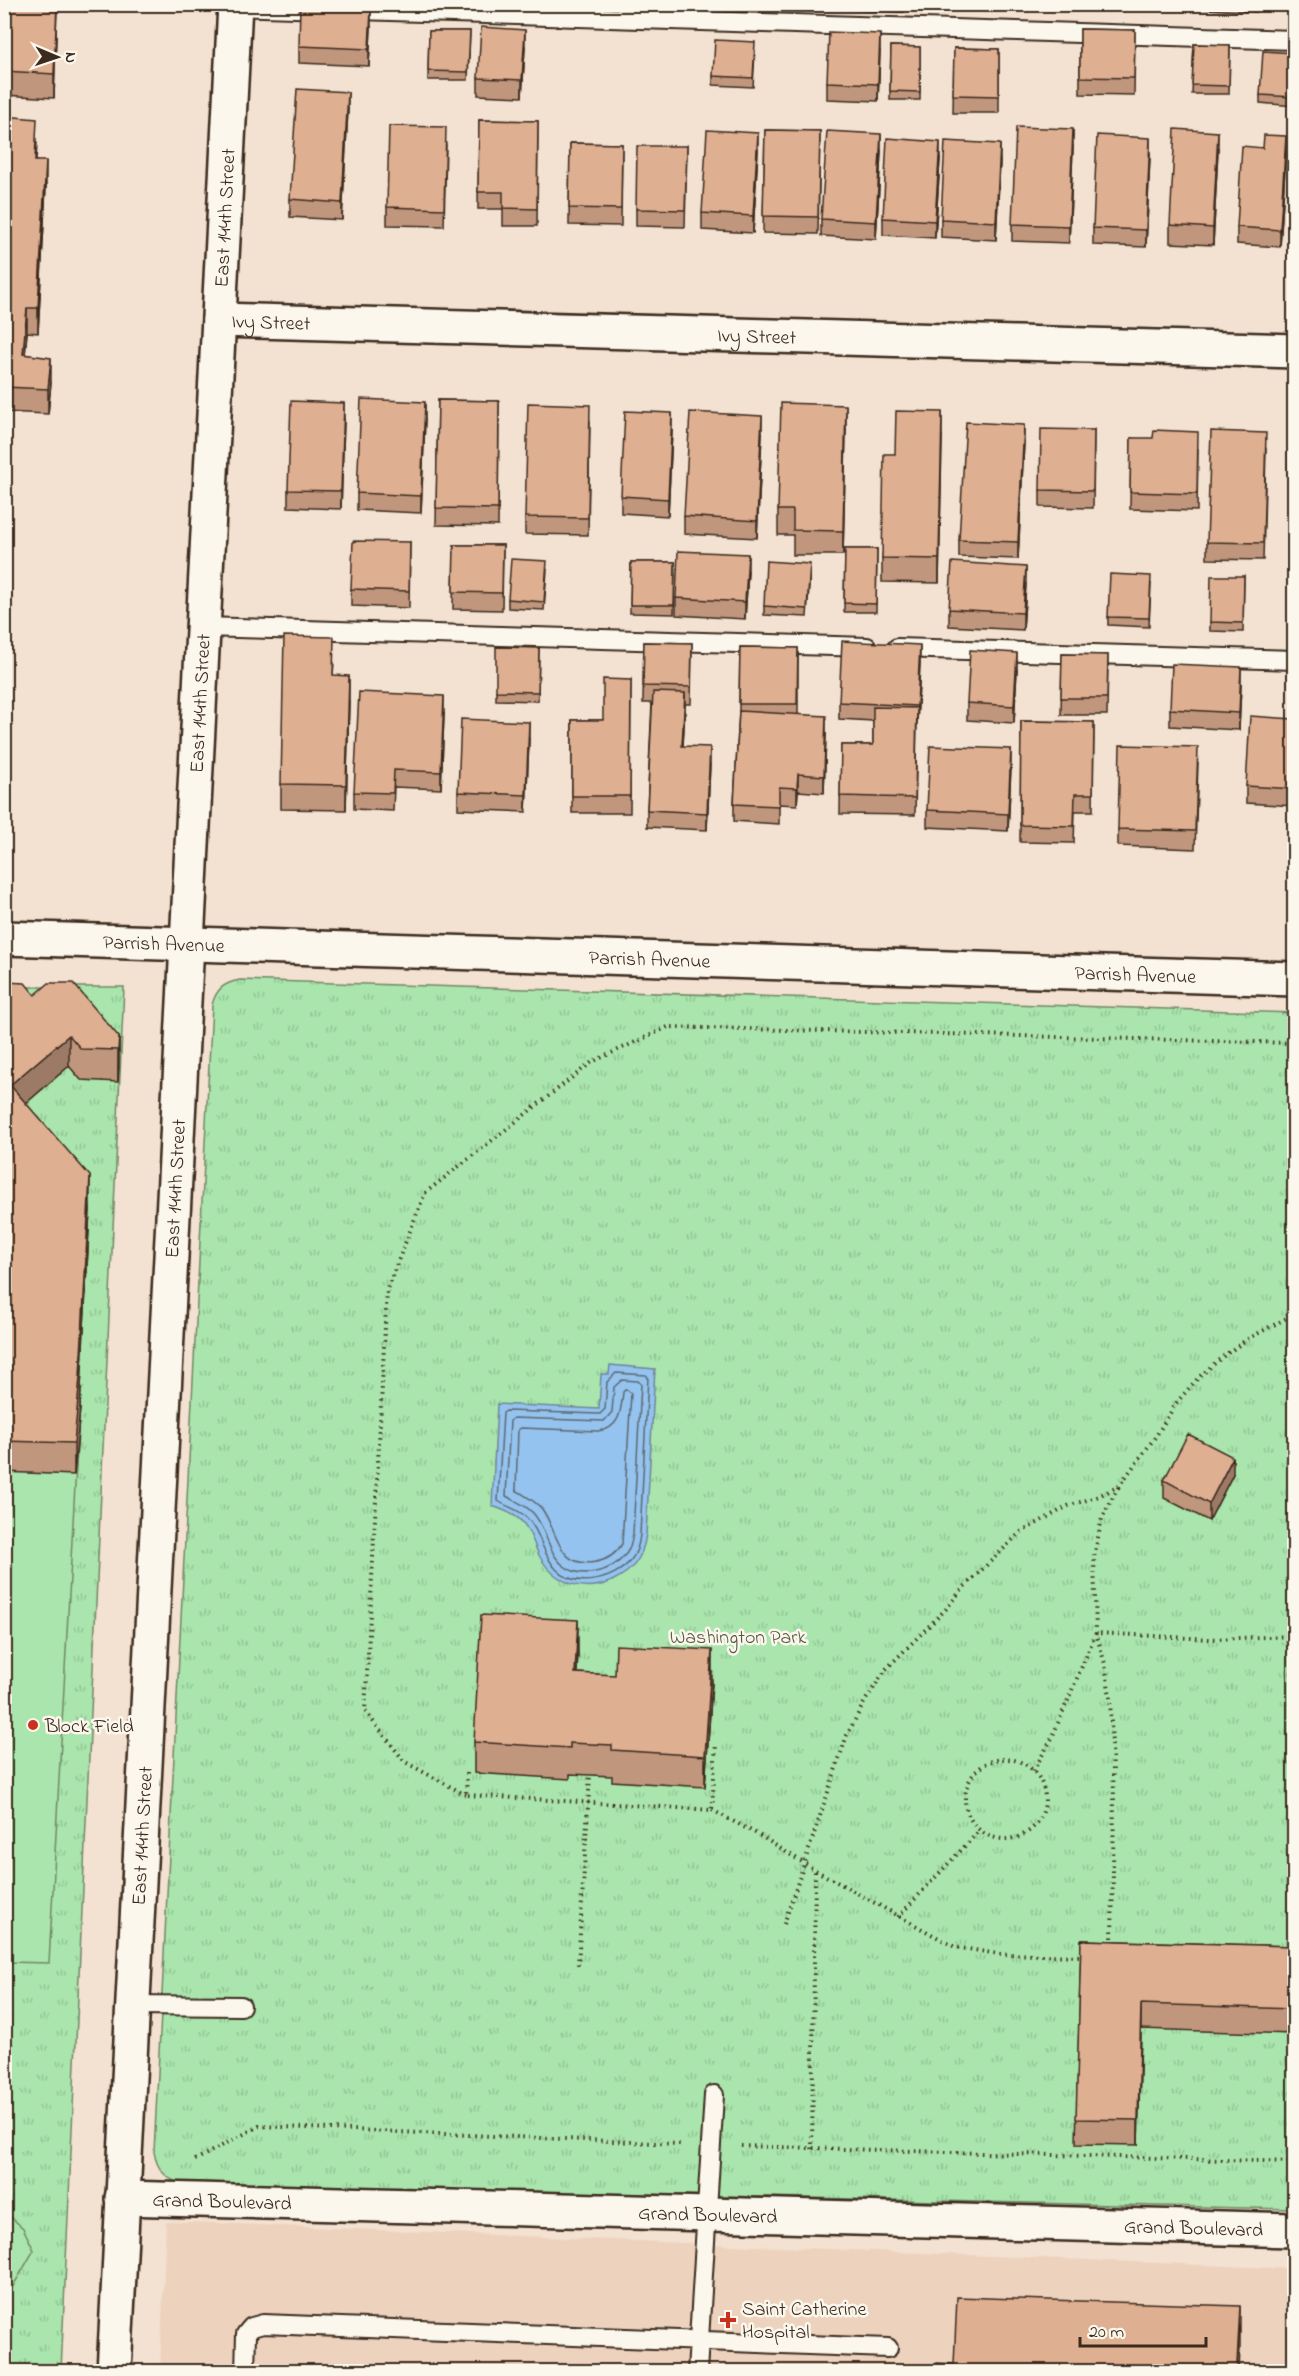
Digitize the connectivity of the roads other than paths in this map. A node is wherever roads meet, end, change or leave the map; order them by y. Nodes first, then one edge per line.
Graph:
1 (235, 5) edge
2 (1294, 40) edge
3 (219, 320) junction
4 (1294, 351) edge
5 (203, 627) junction
6 (1294, 660) edge
7 (4, 938) edge
8 (187, 944) junction
9 (1294, 979) edge
10 (132, 2005) junction
11 (241, 2006) dead end
12 (714, 2095) dead end
13 (122, 2198) junction
14 (706, 2214) junction
15 (1294, 2230) edge
16 (698, 2340) junction
17 (888, 2348) dead end
18 (114, 2372) edge
19 (245, 2372) edge
20 (697, 2372) edge

1 - 2 lane
1 - 3 street, East 144th Street
3 - 4 street, Ivy Street
3 - 5 street, East 144th Street
5 - 6 lane
5 - 8 street, East 144th Street
7 - 8 street, Parrish Avenue
8 - 9 street, Parrish Avenue
8 - 10 street, East 144th Street
10 - 11 lane
10 - 13 street, East 144th Street
12 - 14 lane
13 - 14 street, Grand Boulevard
13 - 18 street, East 144th Street
14 - 15 street, Grand Boulevard
14 - 16 lane
16 - 17 lane
16 - 19 lane
16 - 20 lane

